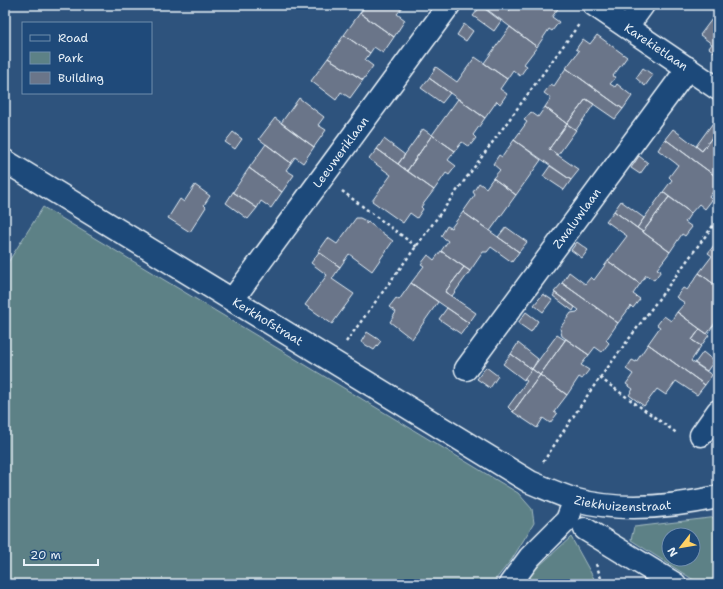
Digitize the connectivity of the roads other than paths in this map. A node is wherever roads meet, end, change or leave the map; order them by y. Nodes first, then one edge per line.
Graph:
1 (449, 5) edge
2 (643, 5) edge
3 (589, 11) edge
4 (627, 27) junction
5 (688, 68) junction
6 (718, 89) edge
7 (5, 161) edge
8 (233, 299) junction
9 (466, 369) dead end
10 (718, 411) edge
11 (701, 435) road end
12 (530, 482) joint
13 (718, 498) edge
14 (575, 500) junction
15 (585, 529) dead end
16 (510, 584) edge
17 (676, 584) edge

1 - 8 street, Leeuweriklaan
2 - 4 street
3 - 4 street, Karekietlaan
4 - 5 street, Karekietlaan
5 - 6 street, Karekietlaan
5 - 9 street, Zwaluwlaan
7 - 8 street, Kerkhofstraat
8 - 12 street, Kerkhofstraat
10 - 11 street
12 - 14 street, Ziekhuizenstraat
13 - 14 street, Ziekhuizenstraat
14 - 16 street
15 - 17 street

